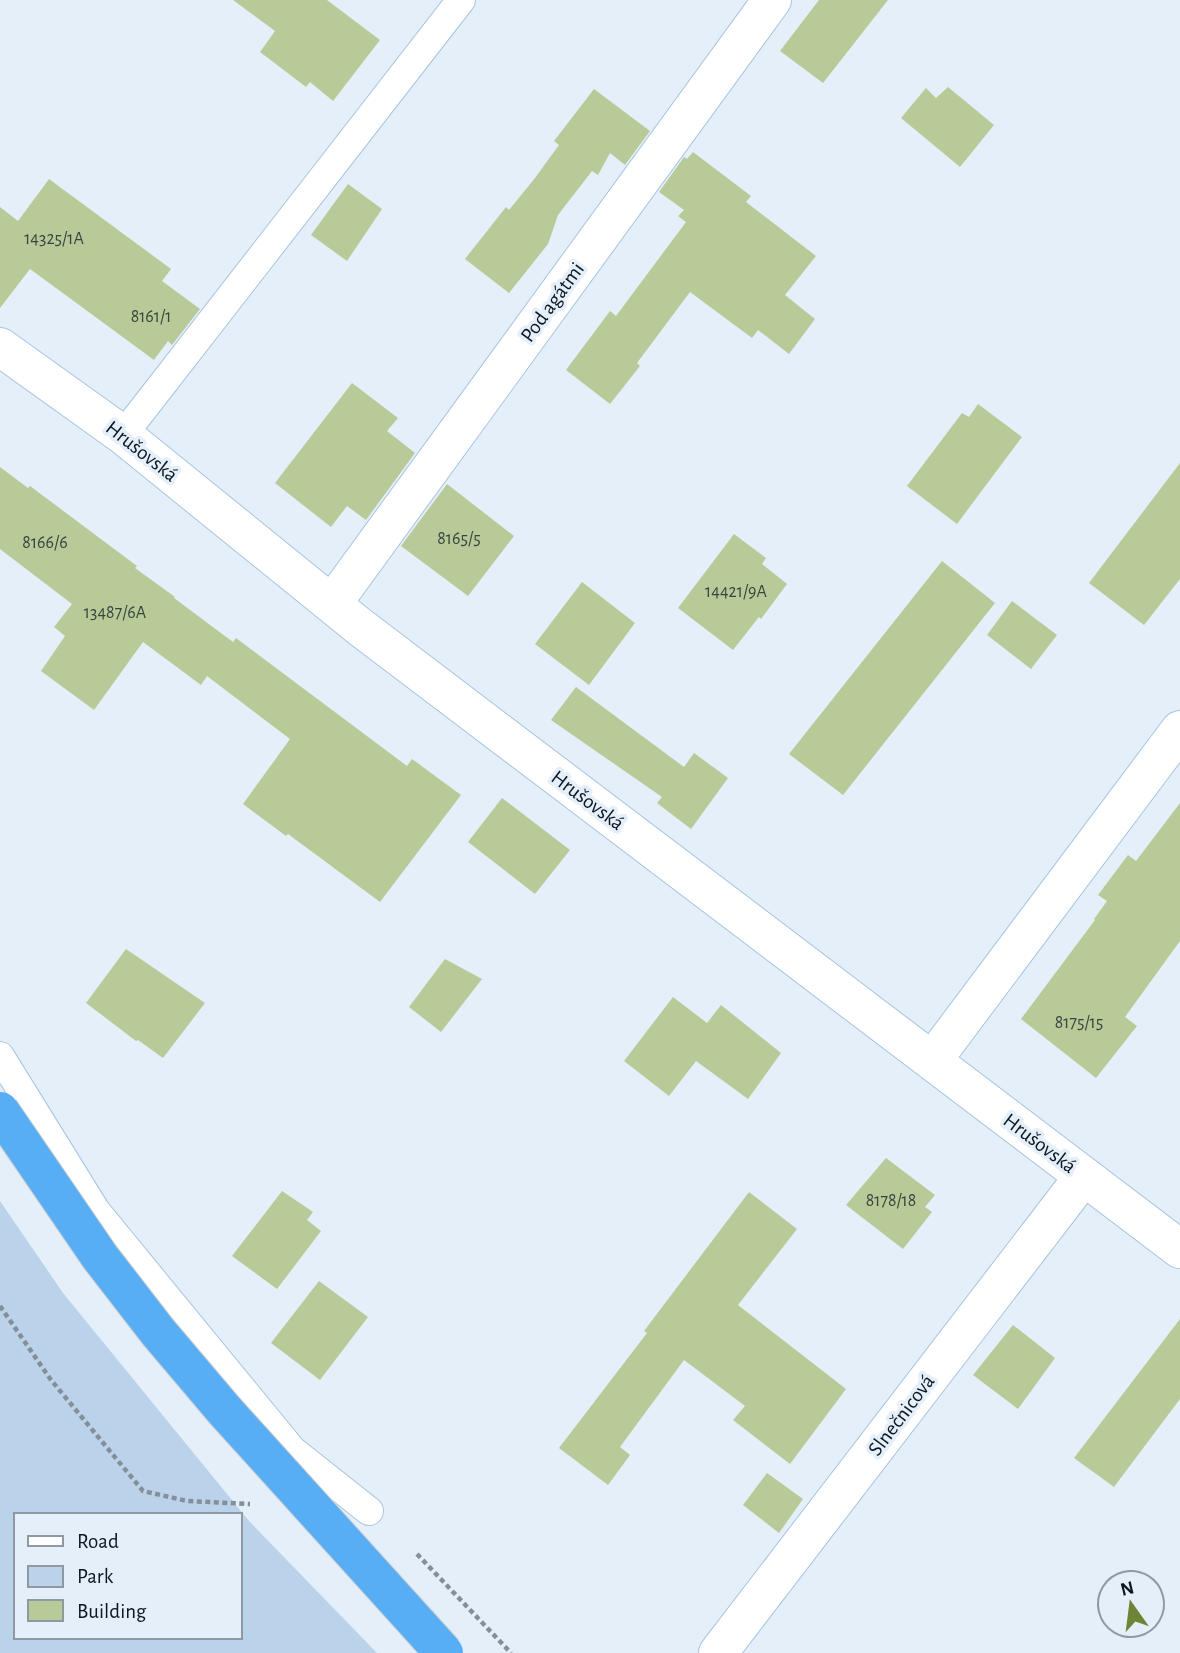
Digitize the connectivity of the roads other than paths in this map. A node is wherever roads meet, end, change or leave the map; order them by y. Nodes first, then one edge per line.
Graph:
1 (461, 0) edge
2 (772, 0) edge
3 (0, 347) edge
4 (123, 435) junction
5 (332, 604) junction
6 (1180, 730) edge
7 (0, 1056) edge
8 (932, 1062) junction
9 (0, 1111) edge
10 (1084, 1176) junction
11 (1180, 1249) edge
12 (369, 1511) dead end
13 (444, 1653) edge
14 (718, 1653) edge

1 - 4 lane
2 - 5 street, Pod agátmi
3 - 4 street, Hrušovská
4 - 5 street, Hrušovská
5 - 8 street, Hrušovská
6 - 8 street
7 - 12 lane
8 - 10 street, Hrušovská
9 - 13 highway, bridge
10 - 11 street, Hrušovská
10 - 14 street, Slnečnicová

